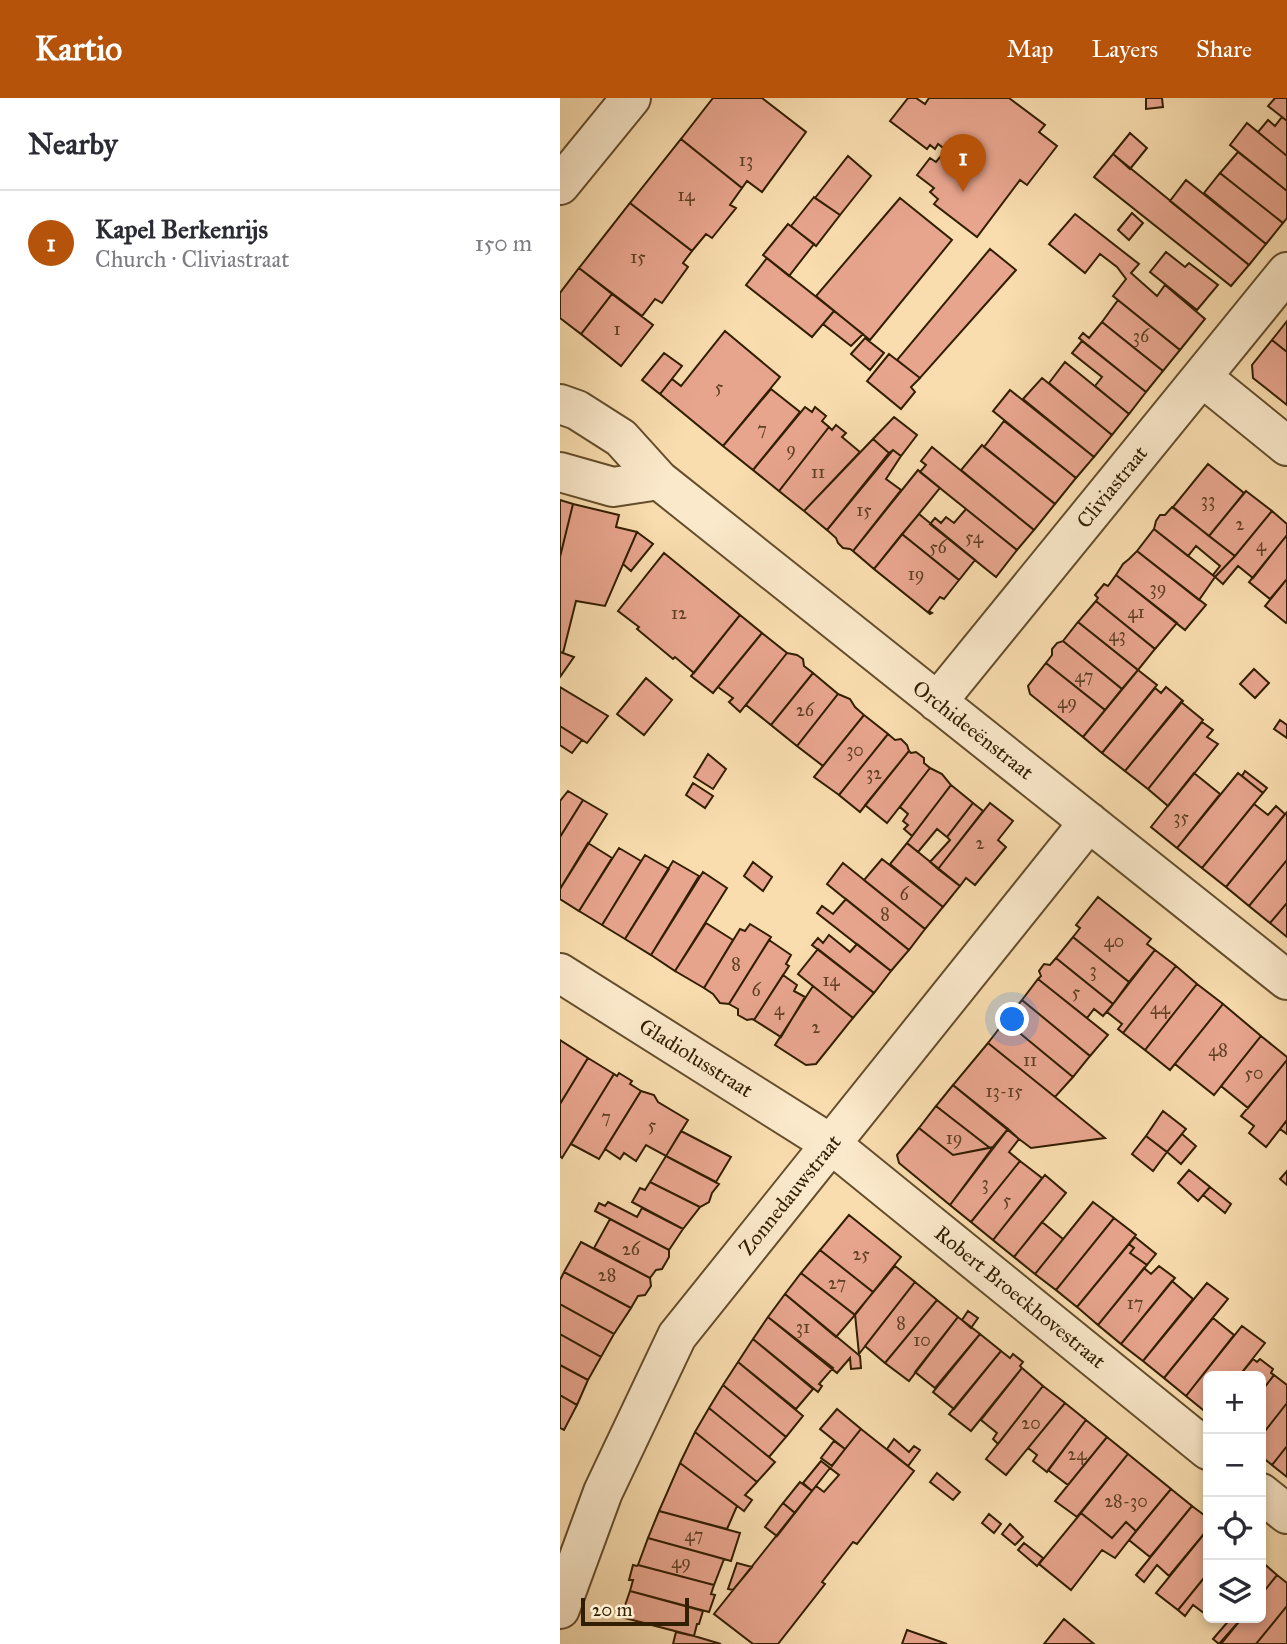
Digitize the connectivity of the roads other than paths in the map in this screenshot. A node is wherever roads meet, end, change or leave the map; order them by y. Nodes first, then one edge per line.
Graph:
1 (631, 98) edge
2 (560, 185) edge
3 (1287, 272) edge
4 (1202, 377) junction
5 (560, 404) edge
6 (1287, 446) edge
7 (560, 472) edge
8 (659, 480) junction
9 (937, 702) junction
10 (1089, 822) junction
11 (560, 973) edge
12 (1287, 980) edge
13 (831, 1144) junction
14 (1203, 1446) edge
15 (1266, 1497) edge
16 (1287, 1514) edge
17 (560, 1609) edge

1 - 2 street
3 - 4 street, Cliviastraat
4 - 6 street
4 - 9 street, Cliviastraat
5 - 8 street, Orchideeënstraat
7 - 8 street
8 - 9 street, Orchideeënstraat
9 - 10 street, Orchideeënstraat
10 - 12 street, Orchideeënstraat
10 - 13 street, Zonnedauwstraat
11 - 13 street, Gladiolusstraat
13 - 14 street, Robert Broeckhovestraat
13 - 17 street, Zonnedauwstraat
15 - 16 street

